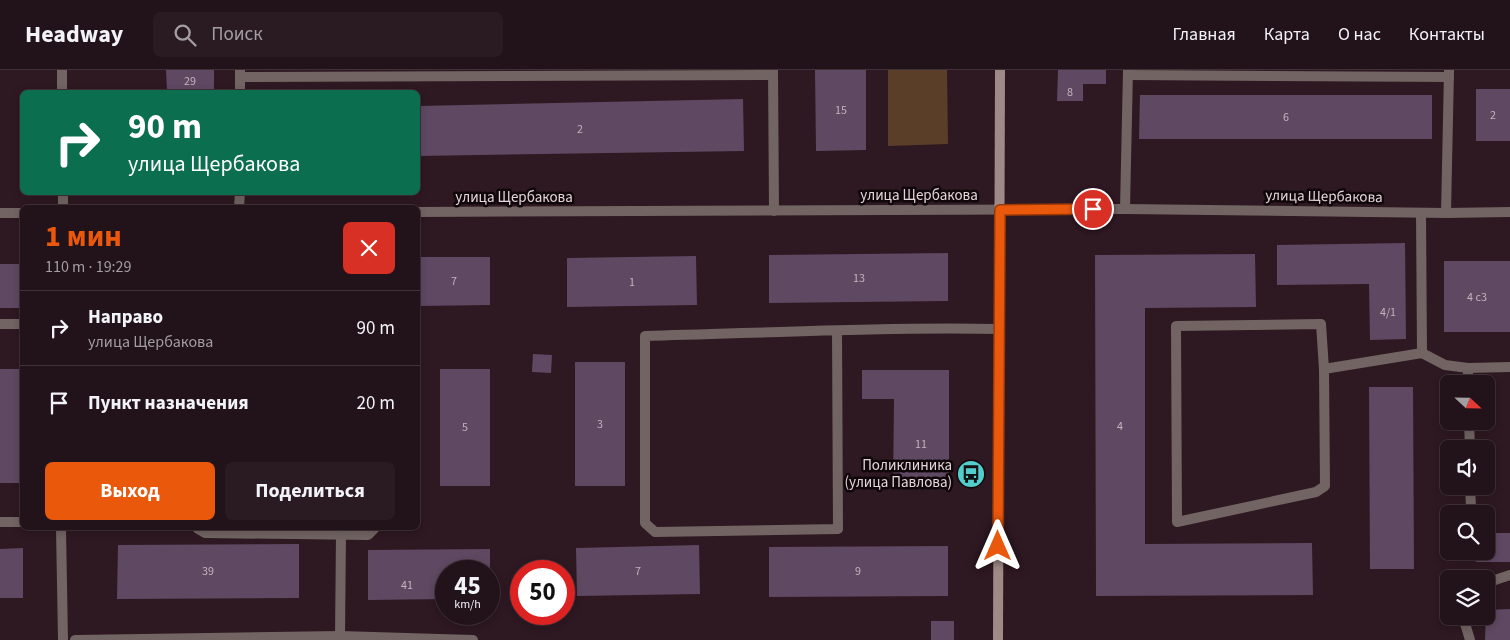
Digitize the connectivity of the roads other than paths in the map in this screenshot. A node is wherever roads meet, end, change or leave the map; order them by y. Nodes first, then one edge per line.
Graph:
1 (62, 70) edge
2 (1000, 70) edge
3 (773, 72) edge
4 (1128, 72) edge
5 (1449, 73) edge
6 (240, 74) edge
7 (62, 90) edge
8 (240, 90) edge
9 (1126, 209) junction
10 (1000, 210) junction
11 (774, 211) junction
12 (420, 212) edge
13 (1510, 212) edge
14 (0, 213) edge
15 (20, 213) edge
16 (1421, 213) junction
17 (1446, 214) junction
18 (0, 324) edge
19 (20, 324) edge
20 (999, 329) junction
21 (837, 331) junction
22 (1422, 353) junction
23 (1510, 367) edge
24 (1468, 368) junction
25 (1324, 369) junction
26 (1468, 375) edge
27 (0, 522) edge
28 (20, 522) edge
29 (62, 530) edge
30 (200, 530) edge
31 (373, 530) edge
32 (341, 534) junction
33 (1510, 575) edge
34 (1495, 580) edge
35 (1466, 625) edge
36 (340, 636) junction
37 (63, 640) edge
38 (74, 640) edge
39 (472, 640) edge
40 (998, 640) edge
41 (1470, 640) edge

1 - 7 street
2 - 10 main road
3 - 6 street
3 - 11 street
4 - 5 street
4 - 9 street
5 - 17 street
6 - 8 street
9 - 10 street, улица Щербакова
9 - 16 street, улица Щербакова
10 - 11 street, улица Щербакова
10 - 20 main road
11 - 12 street, улица Щербакова
13 - 17 street, улица Щербакова
14 - 15 street
16 - 17 street, улица Щербакова
16 - 22 street
18 - 19 street
20 - 21 street
20 - 40 main road
21 - 21 street
22 - 24 street
22 - 25 street
23 - 24 street
24 - 26 street
25 - 25 street
27 - 28 street
29 - 37 street
30 - 32 street
31 - 32 street
32 - 36 street
33 - 34 street
35 - 41 street
36 - 38 street
36 - 39 street

